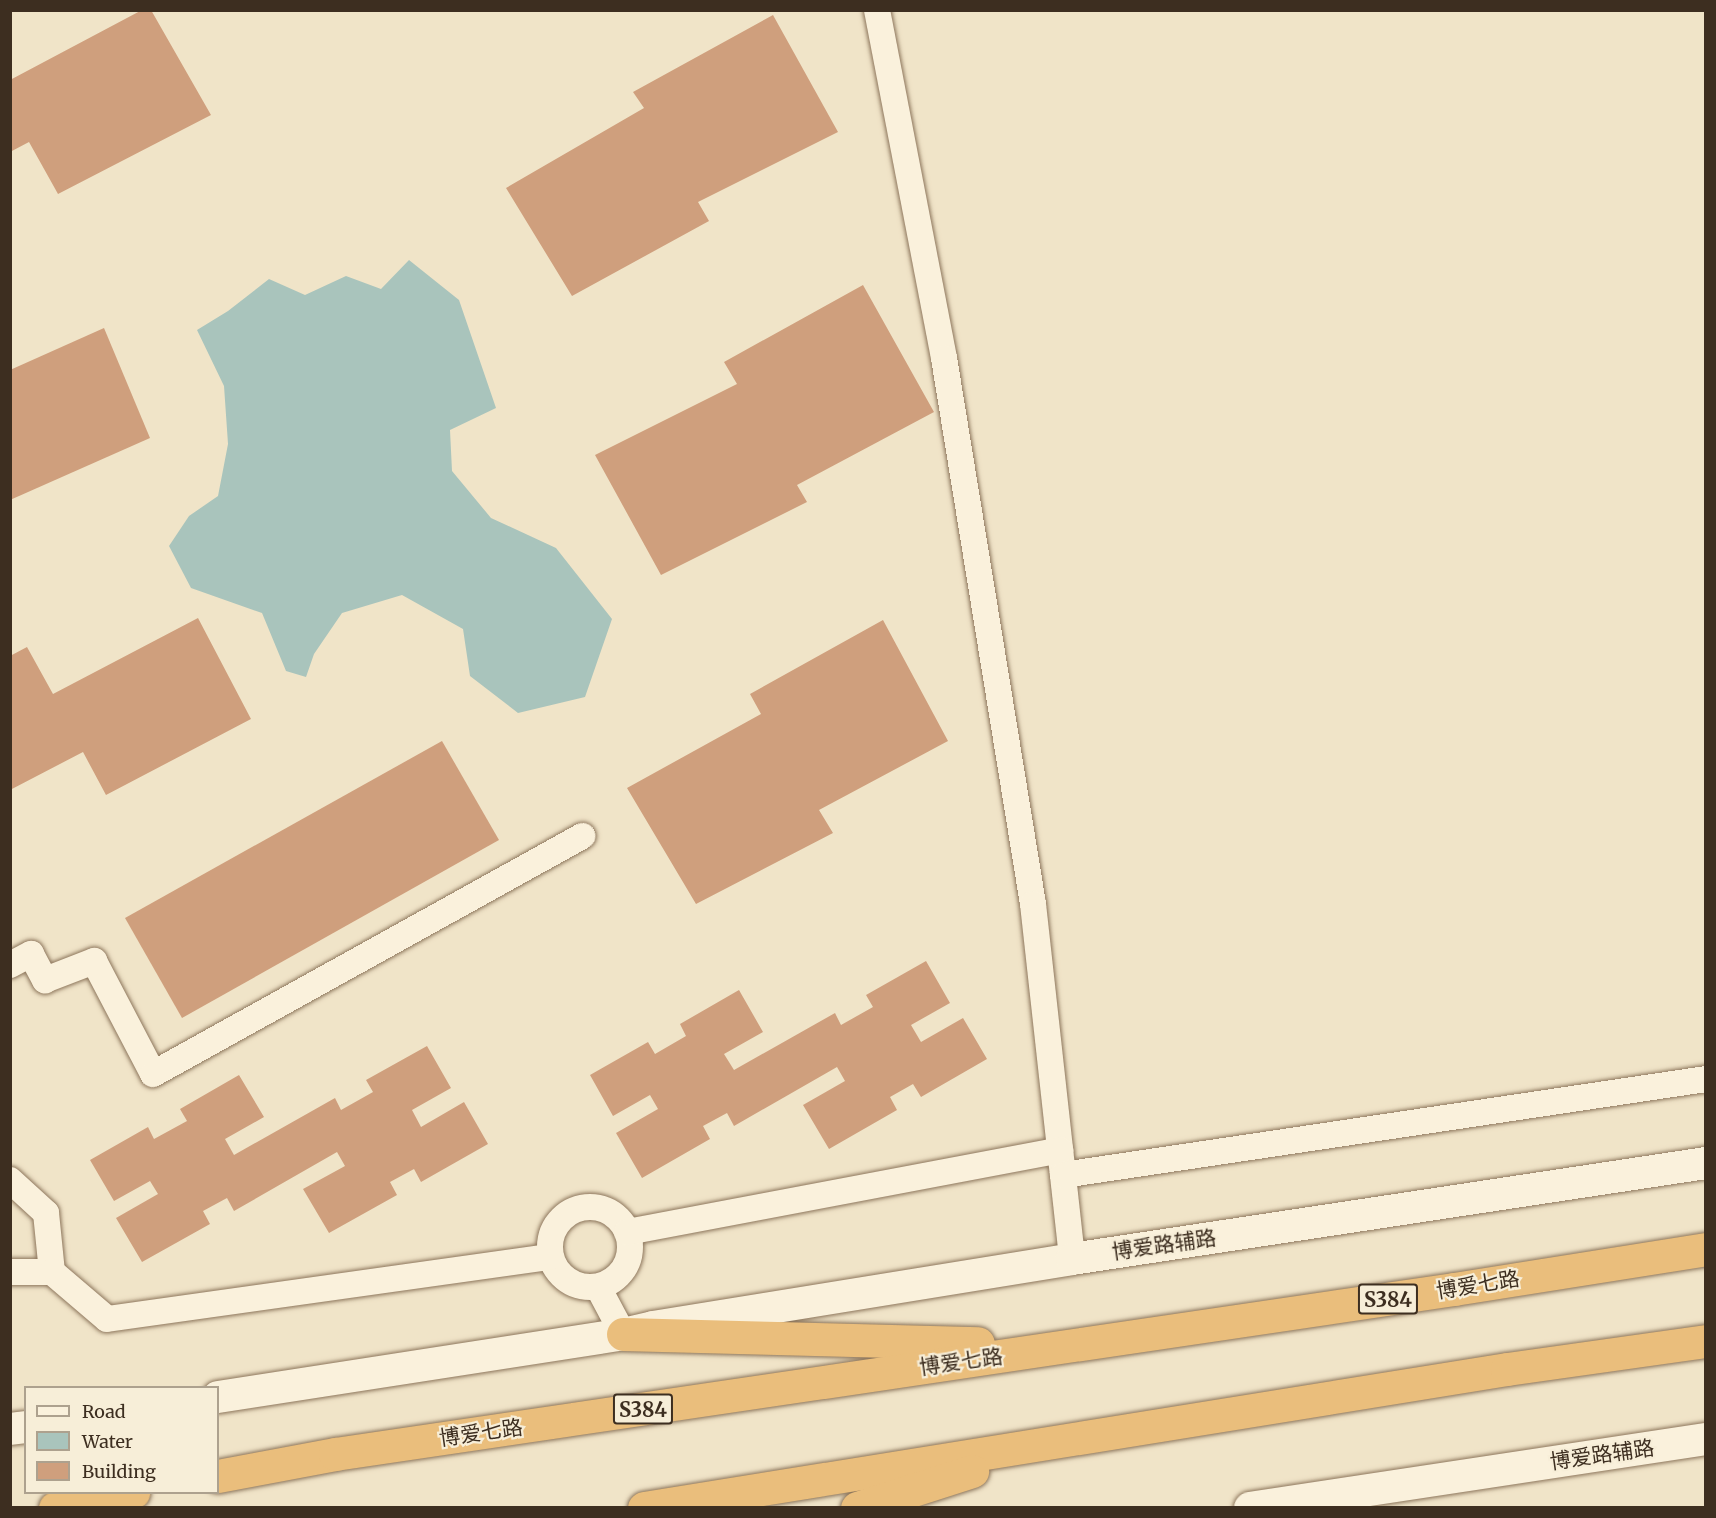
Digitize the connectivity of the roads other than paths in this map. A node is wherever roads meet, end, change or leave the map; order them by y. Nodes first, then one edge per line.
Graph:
1 (877, 10) edge
2 (583, 836) dead end
3 (10, 965) edge
4 (1706, 1080) edge
5 (1060, 1150) junction
6 (1706, 1163) edge
7 (1063, 1175) junction
8 (10, 1180) edge
9 (627, 1232) junction
10 (1706, 1249) edge
11 (550, 1257) junction
12 (1072, 1259) junction
13 (10, 1272) edge
14 (52, 1272) junction
15 (598, 1287) junction
16 (623, 1334) junction
17 (1706, 1341) edge
18 (1070, 1346) junction
19 (219, 1397) edge
20 (1083, 1437) junction
21 (1706, 1439) edge
22 (219, 1476) edge
23 (124, 1494) edge
24 (55, 1508) edge
25 (644, 1508) edge
26 (857, 1508) edge
27 (1250, 1508) edge

1 - 5 street
2 - 3 street
4 - 7 street
5 - 7 street
5 - 9 street
6 - 12 street, 博爱路辅路
7 - 12 street
8 - 14 street
9 - 11 street
9 - 15 street
10 - 18 highway, 博爱七路 / S384
11 - 14 street
11 - 15 street
12 - 16 street, 博爱路辅路
13 - 14 street
15 - 16 street
16 - 18 highway
16 - 19 street, 博爱路辅路
17 - 20 highway
18 - 22 highway, 博爱七路 / S384
20 - 25 highway
20 - 26 highway
21 - 27 street, 博爱路辅路
23 - 24 highway

